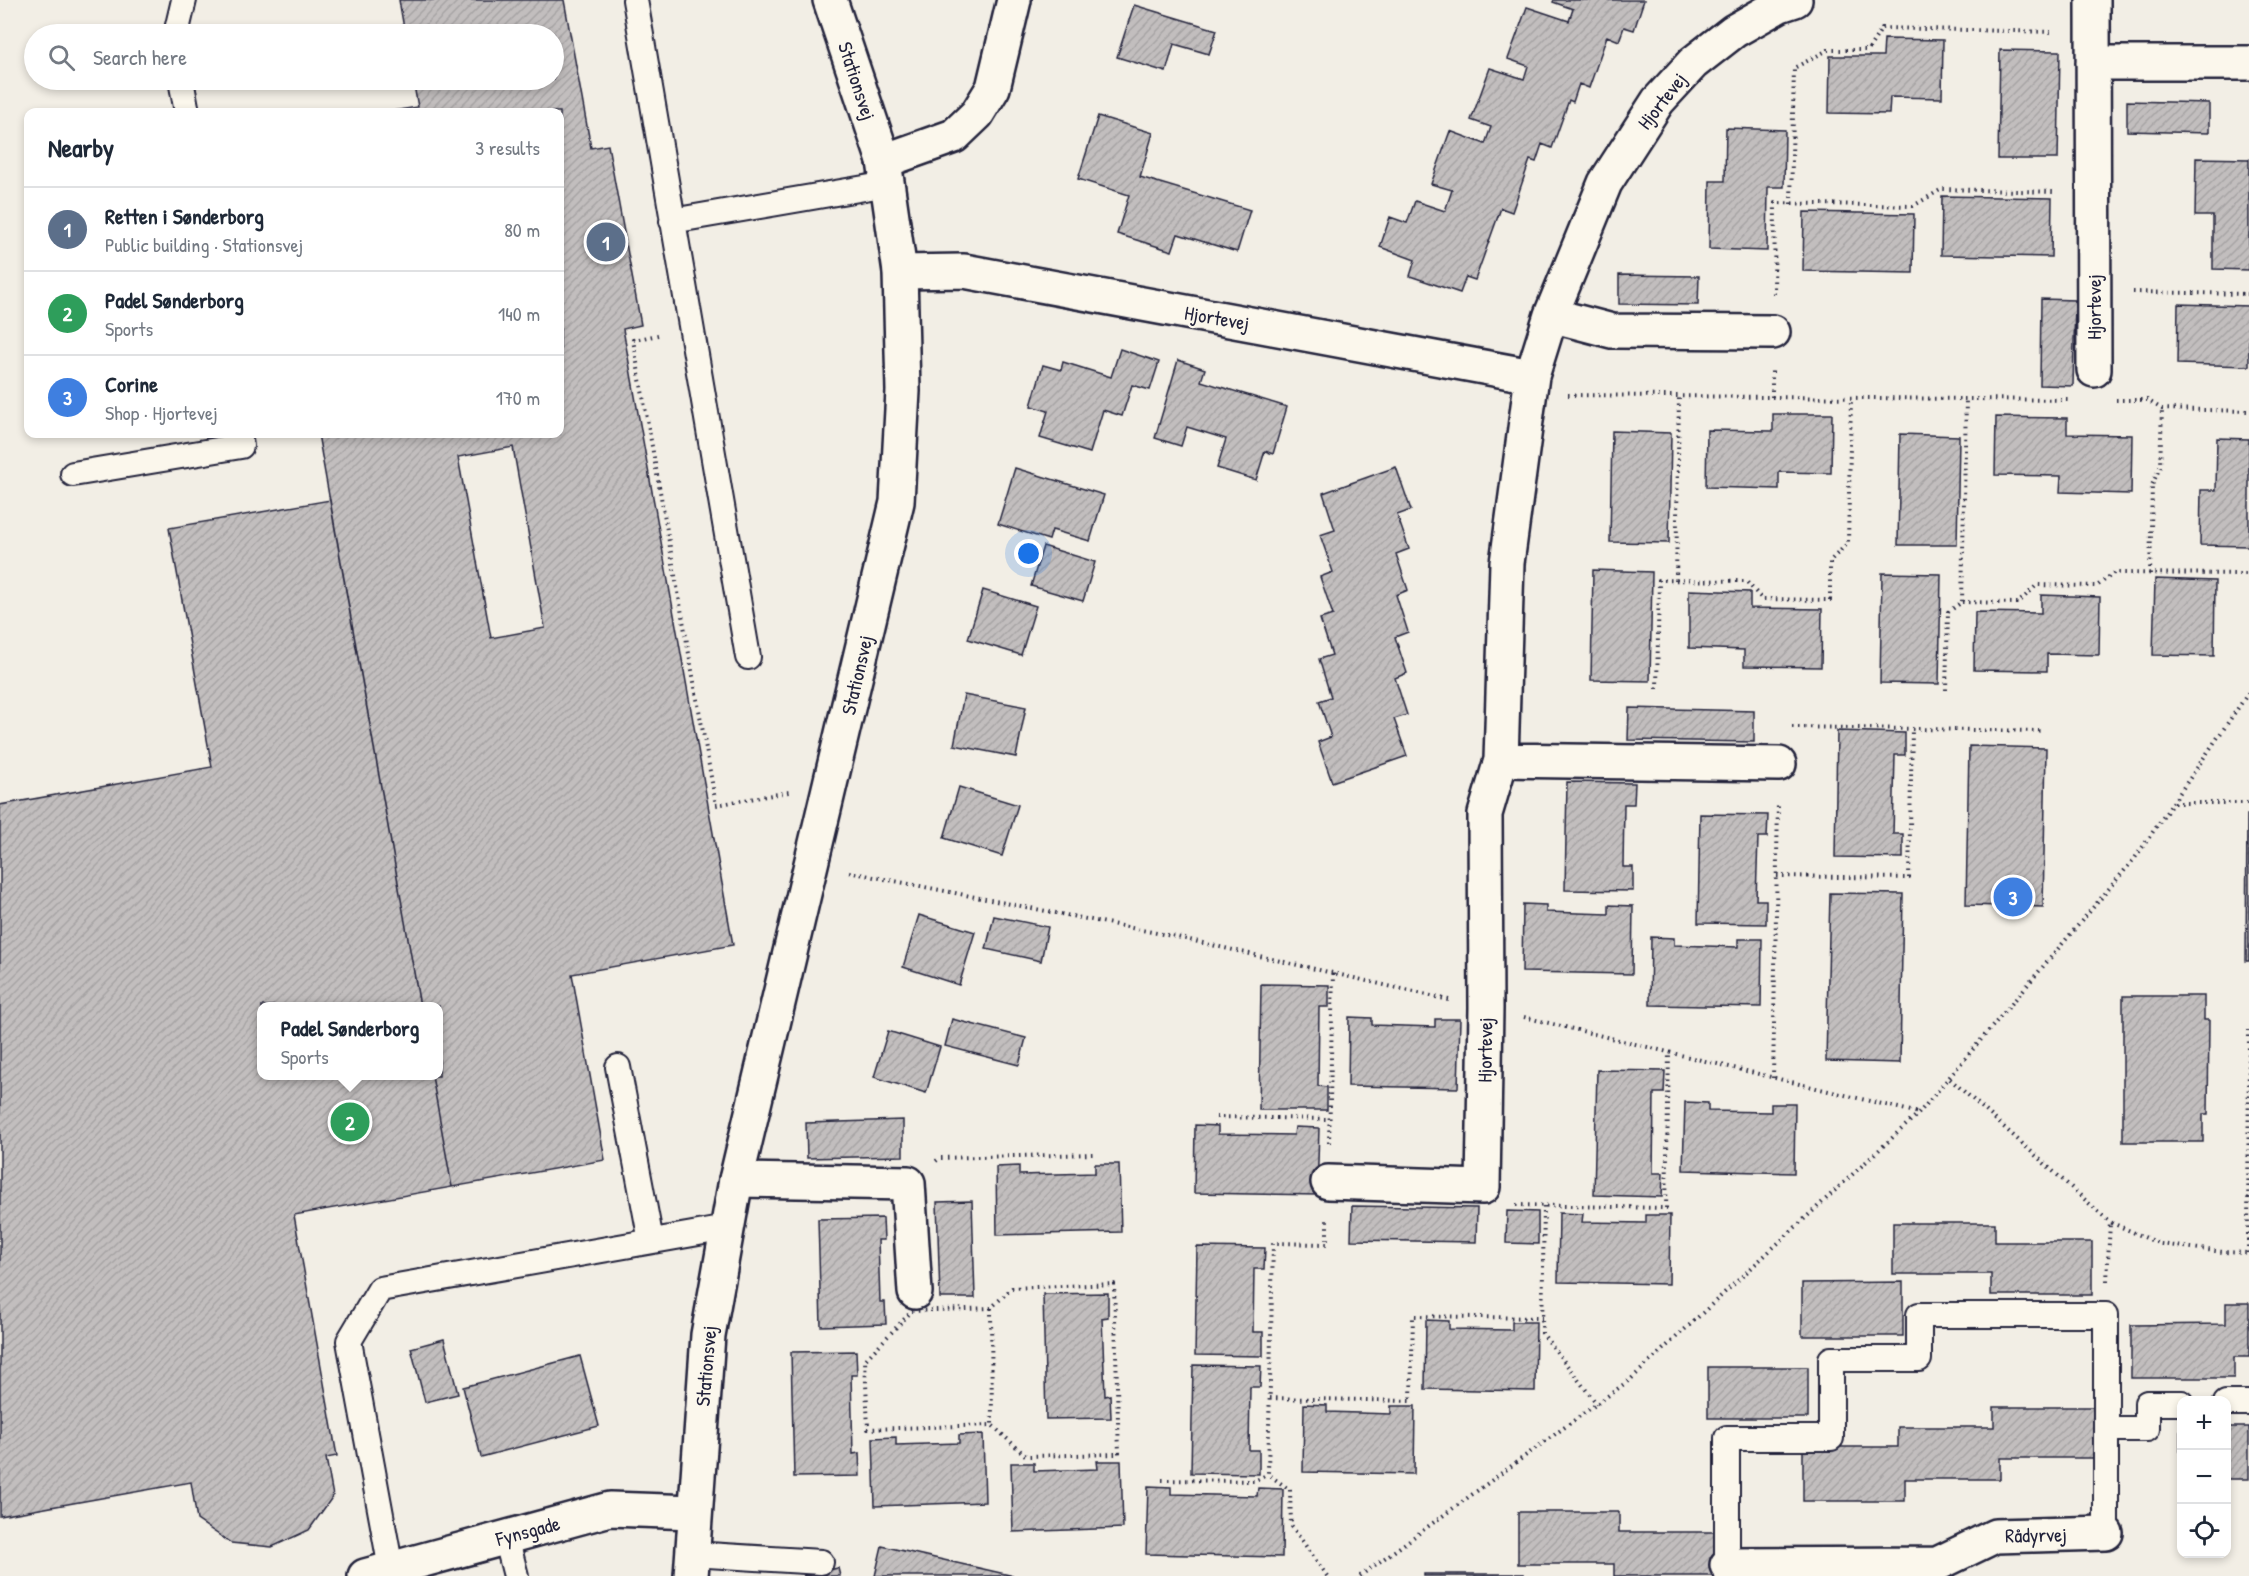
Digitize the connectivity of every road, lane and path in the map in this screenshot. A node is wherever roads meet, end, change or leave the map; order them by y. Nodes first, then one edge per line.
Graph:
1 (184, 0) edge
2 (635, 0) edge
3 (830, 0) edge
4 (1014, 0) edge
5 (1795, 0) edge
6 (2093, 0) edge
7 (178, 24) edge
8 (2093, 48) junction
9 (2249, 63) edge
10 (183, 90) edge
11 (185, 108) edge
12 (886, 172) junction
13 (2094, 193) junction
14 (1791, 204) junction
15 (672, 221) junction
16 (900, 272) junction
17 (2094, 291) junction
18 (2249, 294) edge
19 (1551, 315) junction
20 (691, 329) junction
21 (1773, 332) junction
22 (2094, 370) dead end
23 (1532, 385) junction
24 (1679, 396) junction
25 (1772, 397) junction
26 (1851, 398) junction
27 (1966, 399) junction
28 (2071, 400) dead end
29 (2105, 400) dead end
30 (2162, 409) junction
31 (2249, 411) edge
32 (240, 438) edge
33 (73, 474) dead end
34 (2150, 574) junction
35 (2249, 574) edge
36 (1676, 580) junction
37 (1962, 602) junction
38 (747, 657) dead end
39 (1657, 689) dead end
40 (1946, 690) dead end
41 (2249, 692) edge
42 (1912, 729) junction
43 (2040, 731) dead end
44 (1501, 760) junction
45 (1779, 764) junction
46 (831, 785) junction
47 (2173, 803) junction
48 (2249, 803) edge
49 (812, 865) junction
50 (1777, 876) junction
51 (1333, 973) junction
52 (1486, 1008) junction
53 (2249, 1030) edge
54 (1669, 1053) junction
55 (618, 1067) dead end
56 (1773, 1078) junction
57 (1950, 1079) junction
58 (1919, 1113) junction
59 (1216, 1117) dead end
60 (1330, 1119) junction
61 (1094, 1154) dead end
62 (736, 1180) junction
63 (1328, 1182) junction
64 (908, 1183) junction
65 (1483, 1187) junction
66 (1544, 1206) junction
67 (2110, 1222) junction
68 (727, 1228) junction
69 (651, 1241) junction
70 (2248, 1253) edge
71 (915, 1292) dead end
72 (991, 1308) junction
73 (2106, 1315) junction
74 (1542, 1318) junction
75 (1270, 1398) junction
76 (2177, 1403) edge
77 (2231, 1403) edge
78 (2249, 1403) edge
79 (1597, 1404) junction
80 (992, 1425) junction
81 (2106, 1429) junction
82 (1268, 1474) junction
83 (1162, 1480) dead end
84 (694, 1512) junction
85 (2106, 1533) joint
86 (506, 1537) junction
87 (821, 1562) dead end
88 (692, 1565) edge
89 (1727, 1570) edge
90 (1938, 1570) edge
91 (378, 1573) edge
92 (516, 1576) edge
93 (1327, 1576) edge
94 (1360, 1576) edge

1 - 7 lane
2 - 15 lane
3 - 12 street, Stationsvej
4 - 12 street
5 - 19 street, Hjortevej
6 - 8 street, Hjortevej
8 - 9 street
8 - 13 street, Hjortevej
8 - 14 path
10 - 11 lane
12 - 15 lane
12 - 16 street, Stationsvej
13 - 14 path
13 - 17 street, Hjortevej
14 - 21 path
15 - 20 lane
16 - 23 street, Hjortevej
16 - 46 street, Stationsvej
17 - 18 path
17 - 22 street, Hjortevej
19 - 21 street
19 - 23 street, Hjortevej
20 - 38 lane
20 - 46 path
21 - 25 path
23 - 24 path
23 - 44 street, Hjortevej
24 - 25 path
24 - 36 path
25 - 26 path
26 - 27 path
26 - 36 path
27 - 28 path
27 - 37 path
29 - 30 path
30 - 31 path
30 - 34 path
32 - 33 lane
34 - 35 path
34 - 37 path
36 - 39 path
37 - 40 path
41 - 47 path
42 - 43 path
42 - 45 path
42 - 50 path
44 - 45 street
44 - 52 street, Hjortevej
45 - 50 path
46 - 49 street, Stationsvej
47 - 48 path
47 - 57 path
49 - 51 path
49 - 62 street, Stationsvej
50 - 56 path
51 - 52 path
51 - 60 path
52 - 54 path
52 - 65 street, Hjortevej
53 - 70 path
54 - 56 path
54 - 66 path
55 - 69 lane
56 - 58 path
57 - 58 path
57 - 67 path
58 - 79 path
59 - 60 path
60 - 63 path
61 - 64 path
62 - 64 street
62 - 68 street, Stationsvej
63 - 65 street
63 - 75 path
64 - 71 street
65 - 66 path
66 - 74 path
67 - 70 path
67 - 73 path
68 - 69 lane
68 - 84 street, Stationsvej
69 - 91 lane
72 - 80 path
72 - 80 path
72 - 80 path
73 - 81 lane
73 - 89 lane
74 - 75 path
74 - 79 path
75 - 82 path
76 - 81 lane
77 - 78 lane
79 - 94 path
81 - 85 lane
82 - 83 path
82 - 93 path
84 - 86 street, Fynsgade
84 - 88 street, Stationsvej
85 - 90 street, Rådyrvej
86 - 91 street, Fynsgade
86 - 92 lane
87 - 88 lane, Stationsvej
89 - 90 street, Rådyrvej

